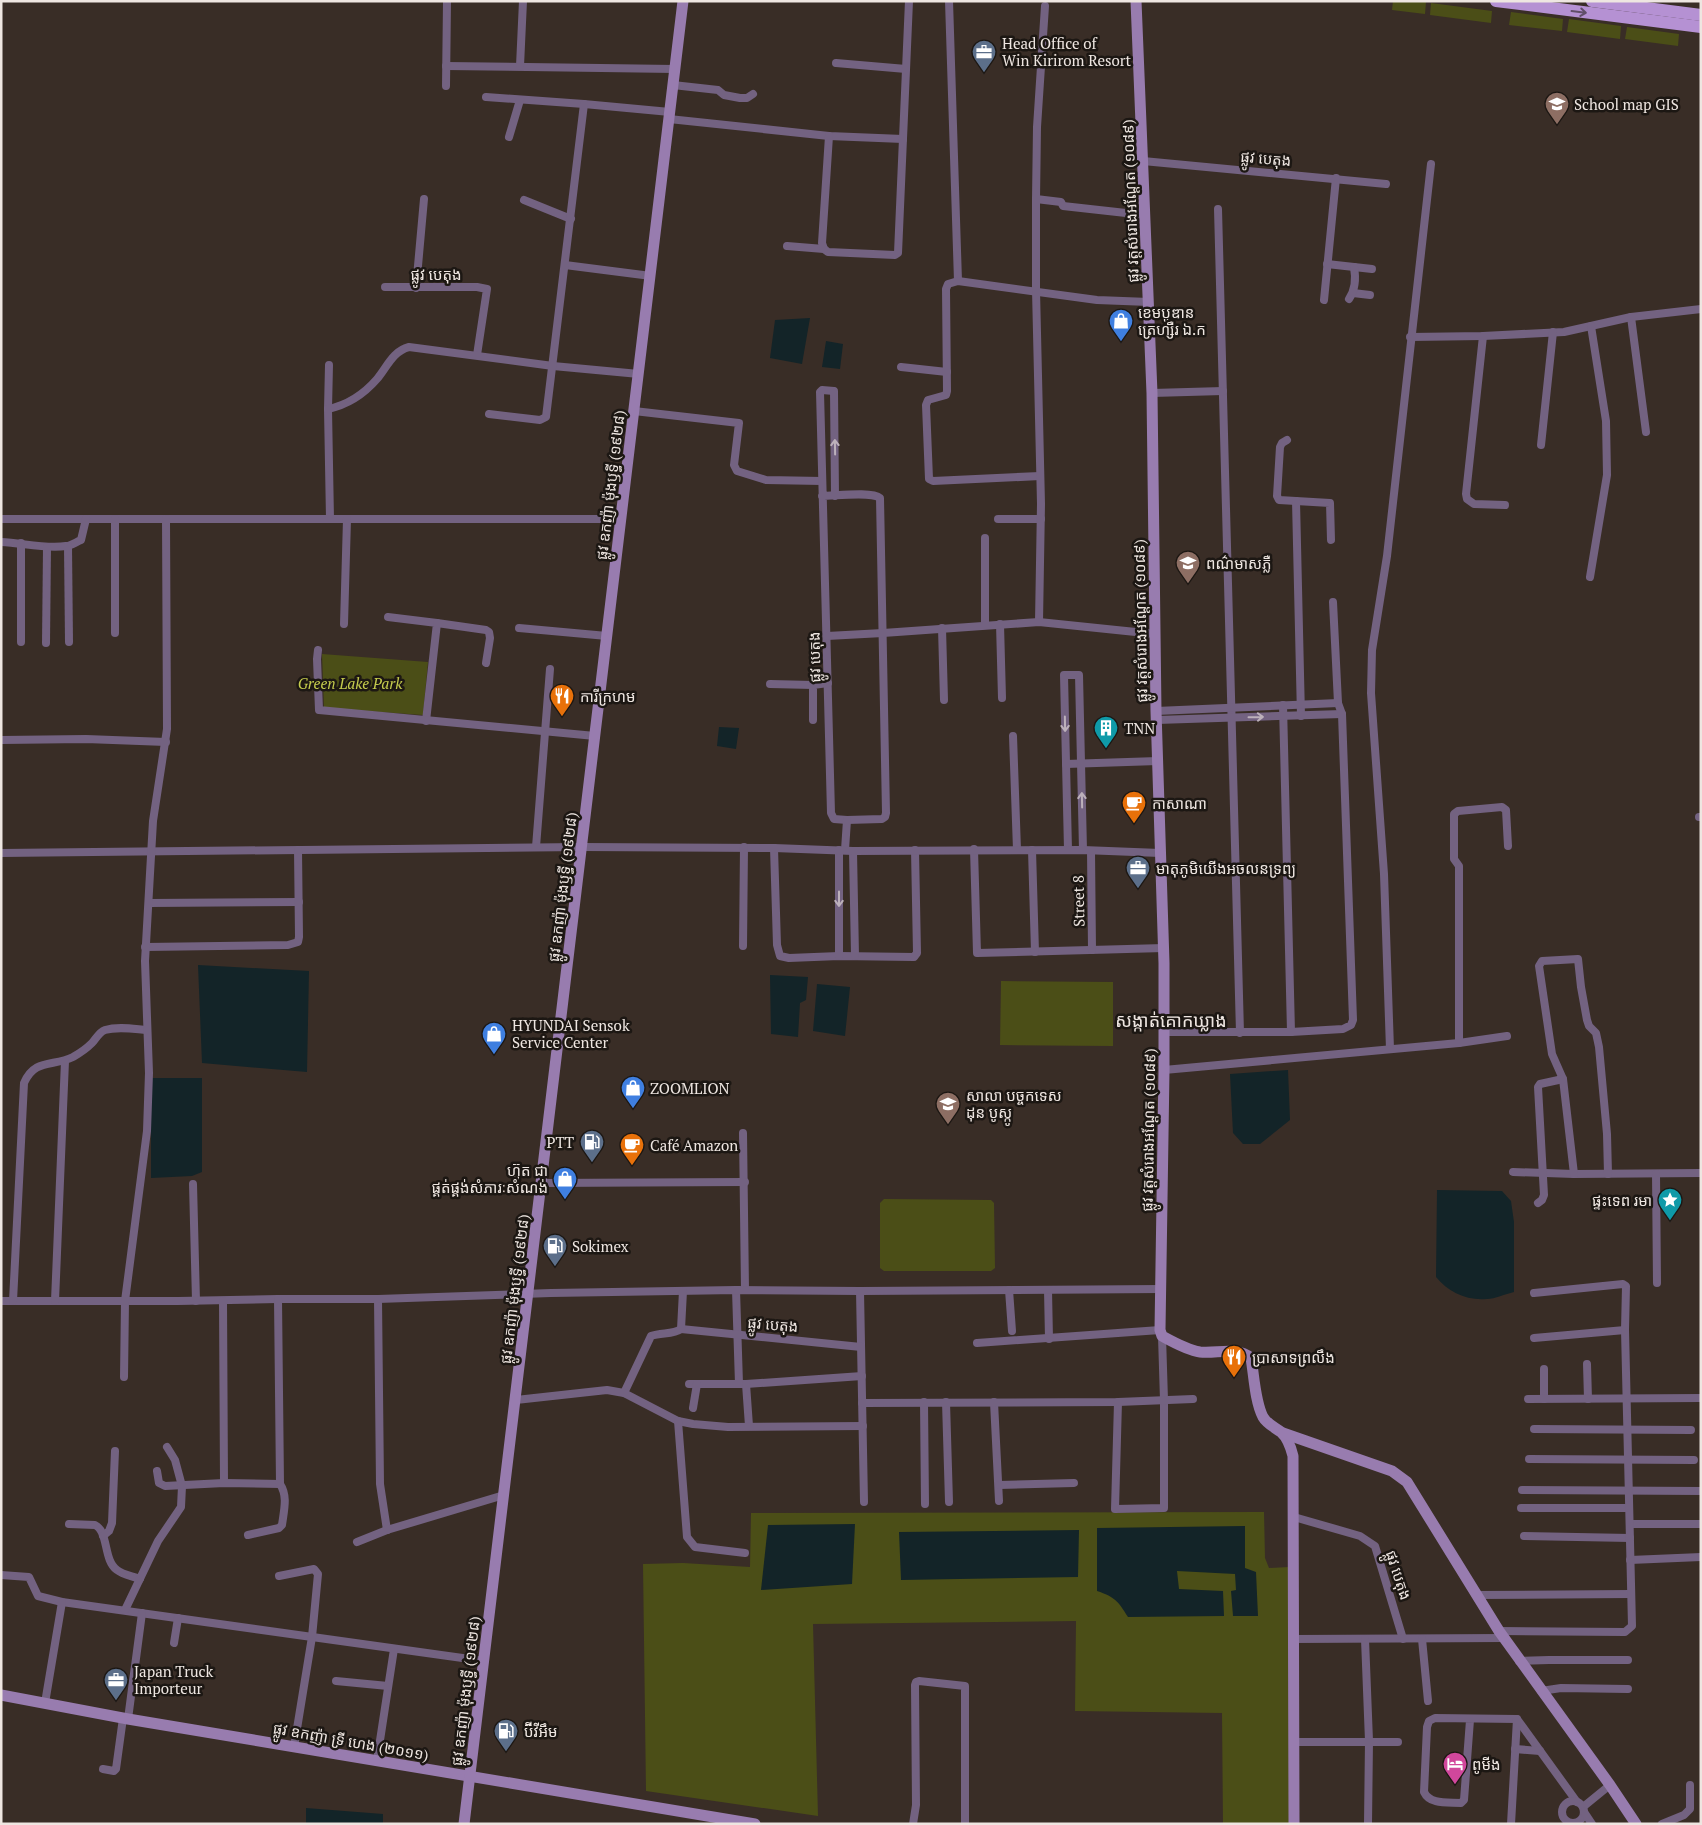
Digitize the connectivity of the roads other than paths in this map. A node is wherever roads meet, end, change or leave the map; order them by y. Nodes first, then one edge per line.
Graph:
1 (447, 1) edge
2 (523, 1) edge
3 (683, 1) edge
4 (909, 1) edge
5 (949, 1) edge
6 (1136, 1) edge
7 (1592, 1) edge
8 (1500, 2) edge
9 (1046, 6) dead end
10 (1701, 14) edge
11 (1701, 27) edge
12 (836, 63) dead end
13 (446, 66) junction
14 (520, 66) junction
15 (675, 69) junction
16 (906, 69) junction
17 (674, 84) junction
18 (446, 86) dead end
19 (752, 94) dead end
20 (486, 97) dead end
21 (520, 100) junction
22 (584, 104) junction
23 (670, 116) junction
24 (509, 136) dead end
25 (829, 136) junction
26 (903, 139) junction
27 (1143, 161) junction
28 (1431, 164) dead end
29 (1336, 178) junction
30 (1386, 184) dead end
31 (424, 199) dead end
32 (1036, 199) junction
33 (524, 200) dead end
34 (1218, 209) dead end
35 (1145, 213) junction
36 (571, 219) junction
37 (787, 246) dead end
38 (824, 249) junction
39 (1327, 264) junction
40 (565, 265) junction
41 (1354, 267) junction
42 (1372, 269) dead end
43 (652, 276) junction
44 (958, 281) junction
45 (385, 287) dead end
46 (416, 288) junction
47 (1036, 290) junction
48 (1370, 295) dead end
49 (1324, 300) dead end
50 (1149, 302) junction
51 (1701, 309) edge
52 (1631, 318) junction
53 (1591, 326) junction
54 (1552, 332) junction
55 (1483, 336) junction
56 (1410, 337) junction
57 (477, 356) junction
58 (329, 364) dead end
59 (553, 366) junction
60 (901, 367) dead end
61 (947, 372) junction
62 (639, 374) junction
63 (1223, 391) junction
64 (1152, 393) junction
65 (328, 409) junction
66 (634, 411) junction
67 (489, 414) dead end
68 (1646, 432) dead end
69 (1287, 440) dead end
70 (1541, 445) dead end
71 (1040, 476) junction
72 (822, 482) junction
73 (822, 496) junction
74 (835, 496) junction
75 (1296, 501) junction
76 (1505, 505) dead end
77 (1, 519) edge
78 (86, 519) junction
79 (114, 519) junction
80 (166, 519) junction
81 (330, 519) junction
82 (347, 519) junction
83 (621, 519) junction
84 (998, 519) dead end
85 (1041, 519) junction
86 (985, 538) dead end
87 (1331, 540) dead end
88 (1, 542) edge
89 (21, 543) junction
90 (68, 546) junction
91 (47, 547) junction
92 (1590, 577) dead end
93 (1333, 602) dead end
94 (388, 617) dead end
95 (1039, 622) junction
96 (436, 623) junction
97 (344, 624) dead end
98 (1000, 624) junction
99 (985, 625) junction
100 (519, 628) dead end
101 (942, 628) junction
102 (115, 632) dead end
103 (883, 633) junction
104 (1155, 634) junction
105 (607, 636) junction
106 (827, 636) junction
107 (21, 642) dead end
108 (69, 642) dead end
109 (46, 643) dead end
110 (318, 650) dead end
111 (486, 663) dead end
112 (550, 668) dead end
113 (828, 683) junction
114 (770, 684) dead end
115 (813, 685) junction
116 (1002, 698) dead end
117 (944, 700) dead end
118 (1338, 703) junction
119 (1300, 704) junction
120 (1284, 705) junction
121 (1231, 707) junction
122 (1342, 714) junction
123 (1157, 716) junction
124 (1300, 716) junction
125 (1284, 717) junction
126 (1232, 718) junction
127 (426, 720) junction
128 (813, 720) dead end
129 (545, 732) junction
130 (595, 736) junction
131 (1013, 736) dead end
132 (1, 740) edge
133 (166, 742) junction
134 (1158, 761) junction
135 (1066, 764) junction
136 (1081, 764) junction
137 (847, 820) junction
138 (1508, 846) dead end
139 (536, 847) junction
140 (582, 847) junction
141 (744, 847) junction
142 (774, 848) junction
143 (298, 850) junction
144 (845, 850) junction
145 (915, 850) junction
146 (974, 850) junction
147 (1017, 850) junction
148 (1032, 850) junction
149 (1068, 850) junction
150 (151, 851) junction
151 (1087, 851) junction
152 (1, 853) edge
153 (1160, 853) junction
154 (299, 902) junction
155 (149, 904) junction
156 (743, 946) dead end
157 (146, 947) junction
158 (1164, 948) junction
159 (1092, 950) junction
160 (1035, 952) junction
161 (839, 956) junction
162 (855, 956) junction
163 (147, 1030) junction
164 (1164, 1032) junction
165 (1291, 1032) junction
166 (1240, 1033) junction
167 (1507, 1036) dead end
168 (1459, 1043) junction
169 (1390, 1048) junction
170 (65, 1061) junction
171 (1164, 1070) junction
172 (1562, 1079) junction
173 (743, 1133) dead end
174 (1513, 1172) dead end
175 (1541, 1173) junction
176 (1701, 1173) edge
177 (1574, 1174) junction
178 (1608, 1174) junction
179 (1656, 1174) junction
180 (745, 1182) junction
181 (542, 1183) junction
182 (193, 1184) dead end
183 (1538, 1203) dead end
184 (1657, 1283) dead end
185 (1161, 1289) junction
186 (736, 1290) junction
187 (745, 1290) junction
188 (1009, 1290) junction
189 (1048, 1290) junction
190 (683, 1291) junction
191 (860, 1291) junction
192 (1534, 1293) dead end
193 (528, 1294) junction
194 (278, 1299) junction
195 (378, 1299) junction
196 (13, 1300) junction
197 (1, 1301) edge
198 (55, 1301) junction
199 (124, 1301) junction
200 (196, 1301) junction
201 (223, 1301) junction
202 (681, 1329) junction
203 (1625, 1330) junction
204 (1012, 1331) dead end
205 (1161, 1333) junction
206 (737, 1335) junction
207 (1534, 1338) dead end
208 (1049, 1339) junction
209 (977, 1343) dead end
210 (861, 1346) junction
211 (1587, 1364) dead end
212 (1544, 1369) dead end
213 (862, 1376) junction
214 (124, 1377) dead end
215 (743, 1384) junction
216 (624, 1394) junction
217 (1627, 1398) junction
218 (1701, 1398) edge
219 (1193, 1399) dead end
220 (1528, 1399) dead end
221 (1544, 1399) junction
222 (1588, 1399) junction
223 (516, 1400) junction
224 (1164, 1400) junction
225 (924, 1402) junction
226 (946, 1402) junction
227 (994, 1402) junction
228 (1118, 1402) junction
229 (862, 1403) junction
230 (693, 1408) dead end
231 (678, 1421) junction
232 (748, 1426) junction
233 (863, 1426) junction
234 (1534, 1429) dead end
235 (1628, 1429) junction
236 (1691, 1430) dead end
237 (1282, 1433) junction
238 (167, 1447) dead end
239 (115, 1451) dead end
240 (1529, 1459) dead end
241 (1628, 1460) junction
242 (1694, 1460) dead end
243 (157, 1471) dead end
244 (224, 1483) junction
245 (1074, 1483) dead end
246 (280, 1484) junction
247 (999, 1485) junction
248 (182, 1486) junction
249 (1522, 1490) dead end
250 (1701, 1491) edge
251 (1629, 1492) junction
252 (504, 1495) junction
253 (864, 1502) dead end
254 (949, 1502) dead end
255 (999, 1502) dead end
256 (925, 1504) dead end
257 (1521, 1508) dead end
258 (1629, 1508) junction
259 (1294, 1518) junction
260 (69, 1524) dead end
261 (1630, 1524) junction
262 (1701, 1524) edge
263 (388, 1530) junction
264 (248, 1534) dead end
265 (103, 1536) junction
266 (1524, 1536) dead end
267 (1630, 1538) junction
268 (356, 1542) dead end
269 (745, 1553) dead end
270 (1701, 1558) edge
271 (1630, 1560) junction
272 (1, 1575) edge
273 (279, 1576) dead end
274 (140, 1579) junction
275 (1631, 1594) junction
276 (1477, 1595) junction
277 (62, 1602) junction
278 (125, 1610) junction
279 (142, 1613) junction
280 (178, 1618) junction
281 (1501, 1635) junction
282 (312, 1637) junction
283 (1293, 1638) junction
284 (1365, 1639) junction
285 (1403, 1639) junction
286 (1422, 1639) junction
287 (174, 1643) dead end
288 (394, 1649) junction
289 (1628, 1660) dead end
290 (484, 1661) junction
291 (1520, 1661) junction
292 (336, 1681) dead end
293 (388, 1686) junction
294 (1628, 1689) dead end
295 (1541, 1691) junction
296 (1, 1695) edge
297 (1428, 1701) dead end
298 (45, 1703) junction
299 (126, 1719) junction
300 (1517, 1719) junction
301 (1470, 1720) junction
302 (1369, 1741) junction
303 (1294, 1742) junction
304 (1398, 1742) dead end
305 (294, 1747) junction
306 (1515, 1749) junction
307 (1540, 1751) junction
308 (377, 1760) junction
309 (103, 1769) dead end
310 (470, 1777) junction
311 (1610, 1785) junction
312 (1690, 1785) dead end
313 (1581, 1807) junction
314 (751, 1823) edge
315 (1569, 1823) edge
316 (464, 1824) edge
317 (913, 1824) edge
318 (965, 1824) edge
319 (1294, 1824) edge
320 (1368, 1824) edge
321 (1510, 1824) edge
322 (1592, 1824) edge
323 (1636, 1824) edge
324 (1662, 1824) edge

1 - 13 street
2 - 14 street
3 - 15 main road, ផ្លូវ ឧកញ៉ា ម៉ុងឫទ្ធី (១៩២៨)
4 - 16 street
5 - 44 street
6 - 27 main road, ផ្លូវ វត្តសំរោងអណ្ដែត (១០៨៩)
7 - 10 main road
8 -> 11 main road
9 - 32 street
12 - 16 street
13 - 14 street
13 - 18 street
14 - 15 street
15 - 17 main road, ផ្លូវ ឧកញ៉ា ម៉ុងឫទ្ធី (១៩២៨)
16 - 26 street
17 - 19 street
17 - 23 main road, ផ្លូវ ឧកញ៉ា ម៉ុងឫទ្ធី (១៩២៨)
20 - 21 street
21 - 22 street
21 - 24 street
22 - 23 street
22 - 36 street
23 - 25 street
23 - 43 main road, ផ្លូវ ឧកញ៉ា ម៉ុងឫទ្ធី (១៩២៨)
25 - 26 street
25 - 38 street
26 - 38 street
27 - 29 street, ផ្លូវ បេតុង
27 - 35 main road, ផ្លូវ វត្តសំរោងអណ្ដែត (១០៨៩)
28 - 56 street
29 - 30 street, ផ្លូវ បេតុង
29 - 39 street
31 - 46 street
32 - 35 street
32 - 47 street
33 - 36 street
34 - 63 street
35 - 50 main road, ផ្លូវ វត្តសំរោងអណ្ដែត (១០៨៩)
36 - 40 street
37 - 38 street
39 - 41 street
39 - 49 street
40 - 43 street
40 - 59 street
41 - 42 street
41 - 48 street
43 - 62 main road, ផ្លូវ ឧកញ៉ា ម៉ុងឫទ្ធី (១៩២៨)
44 - 47 street
44 - 61 street
45 - 46 street, ផ្លូវ បេតុង
46 - 57 street, ផ្លូវ បេតុង
47 - 50 street
47 - 71 street
50 - 64 main road, ផ្លូវ វត្តសំរោងអណ្ដែត (១០៨៩)
51 - 52 street
52 - 53 street
52 - 68 street
53 - 54 street
53 - 92 street
54 - 55 street
54 - 70 street
55 - 56 street
55 - 76 street
56 - 169 street
57 - 59 street
57 - 65 street
58 - 65 street
59 - 62 street
59 - 67 street
60 - 61 street
61 - 71 street
62 - 66 main road, ផ្លូវ ឧកញ៉ា ម៉ុងឫទ្ធី (១៩២៨)
63 - 64 street
63 - 121 street
64 - 104 main road, ផ្លូវ វត្តសំរោងអណ្ដែត (១០៨៩)
65 - 81 street
66 - 72 street
66 - 83 main road, ផ្លូវ ឧកញ៉ា ម៉ុងឫទ្ធី (១៩២៨)
69 - 75 street
71 - 85 street
72 - 73 street, ផ្លូវ បេតុង
74 -> 72 street, ផ្លូវ បេតុង
73 - 74 street
73 - 106 street, ផ្លូវ បេតុង
74 - 103 street
75 - 87 street
75 - 119 street
77 - 78 street
78 - 79 street
78 - 90 street
79 - 80 street
79 - 102 street
80 - 81 street
80 - 133 street
81 - 82 street
82 - 83 street
82 - 97 street
83 - 105 main road, ផ្លូវ ឧកញ៉ា ម៉ុងឫទ្ធី (១៩២៨)
84 - 85 street
85 - 95 street
86 - 99 street
88 - 89 street
89 - 91 street
89 - 107 street
90 - 91 street
90 - 108 street
91 - 109 street
93 - 118 street
94 - 96 street
95 - 98 street
95 - 104 street
96 - 111 street
96 - 127 street
98 - 99 street
98 - 116 street
99 - 101 street
100 - 105 street
101 - 103 street
101 - 117 street
103 - 106 street
103 - 137 street
104 - 123 main road, ផ្លូវ វត្តសំរោងអណ្ដែត (១០៨៩)
105 - 130 main road, ផ្លូវ ឧកញ៉ា ម៉ុងឫទ្ធី (១៩២៨)
106 - 113 street, ផ្លូវ បេតុង
110 - 127 street
112 - 129 street
113 - 115 street
113 - 137 street, ផ្លូវ បេតុង
114 - 115 street
115 - 128 street
118 - 119 street
118 - 122 street
119 - 120 street
119 - 124 street
120 - 121 street
120 - 125 street
121 - 123 street
121 - 126 street
122 - 124 street
122 - 165 street
123 - 126 street
123 - 134 main road, ផ្លូវ វត្តសំរោងអណ្ដែត (១០៨៩)
124 - 125 street
126 -> 125 street
125 - 165 street
126 - 166 street
127 - 129 street
129 - 130 street
129 - 139 street
130 - 140 main road, ផ្លូវ ឧកញ៉ា ម៉ុងឫទ្ធី (១៩២៨)
131 - 147 street
132 - 133 street
133 - 150 street
134 - 136 street
134 - 153 main road, ផ្លូវ វត្តសំរោងអណ្ដែត (១០៨៩)
135 - 136 street
136 -> 135 street, Street 8
135 - 149 street
151 -> 136 street, Street 8
137 - 144 street
138 - 168 street
139 - 140 street
139 - 143 street
140 - 141 street
140 - 181 main road, ផ្លូវ ឧកញ៉ា ម៉ុងឫទ្ធី (១៩២៨)
141 - 142 street
141 - 156 street
142 - 144 street
142 - 161 street
143 - 150 street
143 - 154 street
144 - 145 street
144 -> 161 street
144 - 162 street
145 - 146 street
145 - 162 street
146 - 147 street
146 - 160 street
147 - 148 street
148 - 149 street
148 - 160 street
149 - 151 street
150 - 152 street
150 - 155 street
151 - 153 street
151 - 159 street, Street 8
153 - 158 main road, ផ្លូវ វត្តសំរោងអណ្ដែត (១០៨៩)
154 - 155 street
154 - 157 street
155 - 157 street
157 - 163 street
158 - 159 street
158 - 164 main road, ផ្លូវ វត្តសំរោងអណ្ដែត (១០៨៩)
159 - 160 street
161 - 162 street
163 - 170 street
163 - 199 street
164 - 166 street
164 - 171 main road, ផ្លូវ វត្តសំរោងអណ្ដែត (១០៨៩)
165 - 166 street
167 - 168 street
168 - 169 street
169 - 171 street
170 - 196 street
170 - 198 street
171 - 185 main road, ផ្លូវ វត្តសំរោងអណ្ដែត (១០៨៩)
172 - 175 street
172 - 177 street
172 - 178 street
173 - 180 street
174 - 175 street
175 - 177 street
175 - 183 street
176 - 179 street
177 - 178 street
178 - 179 street
179 - 184 street
180 - 181 street
180 - 187 street
181 - 193 main road, ផ្លូវ ឧកញ៉ា ម៉ុងឫទ្ធី (១៩២៨)
182 - 200 street
185 - 189 street
185 - 205 main road, ផ្លូវ វត្តសំរោងអណ្ដែត (១០៨៩)
186 - 187 street
186 - 190 street
186 - 206 street
187 - 191 street
188 - 189 street
188 - 191 street
188 - 204 street
189 - 208 street
190 - 193 street
190 - 202 street
191 - 210 street
192 - 203 street
193 - 195 street
193 - 223 main road, ផ្លូវ ឧកញ៉ា ម៉ុងឫទ្ធី (១៩២៨)
194 - 195 street
194 - 201 street
194 - 246 street
195 - 263 street
196 - 197 street
196 - 198 street
198 - 199 street
199 - 200 street
199 - 214 street
200 - 201 street
201 - 244 street
202 - 206 street, ផ្លូវ បេតុង
202 - 216 street, ផ្លូវ បេតុង
203 - 207 street
203 - 217 street
205 - 208 street
205 - 224 street
205 - 237 main road
206 - 210 street, ផ្លូវ បេតុង
206 - 215 street
208 - 209 street
210 - 213 street
211 - 222 street
212 - 221 street
213 - 215 street
213 - 229 street
215 - 230 street
215 - 232 street
216 - 223 street
216 - 231 street
217 - 218 street
217 - 222 street
217 - 235 street
219 - 224 street
220 - 221 street
221 - 222 street
223 - 252 main road, ផ្លូវ ឧកញ៉ា ម៉ុងឫទ្ធី (១៩២៨)
224 - 228 street
224 - 228 street
225 - 226 street
225 - 229 street
225 - 256 street
226 - 227 street
226 - 254 street
227 - 228 street
227 - 247 street
229 - 233 street
231 - 232 street
231 - 269 street
232 - 233 street
233 - 253 street
234 - 235 street
235 - 236 street
235 - 241 street
237 - 259 main road
237 - 276 main road
238 - 248 street
239 - 265 street
240 - 241 street
241 - 242 street
241 - 251 street
243 - 248 street
244 - 246 street
244 - 248 street
245 - 247 street
246 - 264 street
247 - 255 street
248 - 274 street
249 - 251 street
250 - 251 street
251 - 258 street
252 - 263 street
252 - 290 main road, ផ្លូវ ឧកញ៉ា ម៉ុងឫទ្ធី (១៩២៨)
257 - 258 street
258 - 261 street
259 - 283 main road
259 - 285 street, ផ្លូវ បេតុង
260 - 265 street
261 - 262 street
261 - 267 street
263 - 268 street
265 - 274 street
266 - 267 street
267 - 271 street
270 - 271 street
271 - 275 street
272 - 277 street
273 - 282 street
274 - 278 street
275 - 276 street
275 - 281 street
276 - 281 main road
277 - 278 street
277 - 298 street
278 - 279 street
279 - 280 street
279 - 299 street
280 - 282 street
280 - 287 street
281 - 286 street
281 - 291 main road
282 - 288 street
282 - 305 street
283 - 284 street
283 - 303 main road
284 - 285 street
284 - 302 street
285 - 286 street
286 - 297 street
288 - 290 street
288 - 293 street
289 - 291 street
290 - 310 main road, ផ្លូវ ឧកញ៉ា ម៉ុងឫទ្ធី (១៩២៨)
291 - 295 main road
292 - 293 street
293 - 308 street
294 - 295 street
295 - 311 main road
296 - 298 main road, ផ្លូវ ឧកញ៉ា ទ្រី ហេង (២០១១)
298 - 299 main road, ផ្លូវ ឧកញ៉ា ទ្រី ហេង (២០១១)
299 - 305 main road, ផ្លូវ ឧកញ៉ា ទ្រី ហេង (២០១១)
299 - 309 street
300 - 301 street
300 - 306 street
300 - 307 street
301 - 301 street
302 - 303 street
302 - 304 street
302 - 320 street
303 - 319 main road
305 - 308 main road, ផ្លូវ ឧកញ៉ា ទ្រី ហេង (២០១១)
306 - 307 street
306 - 321 street
307 - 313 street
308 - 310 main road, ផ្លូវ ឧកញ៉ា ទ្រី ហេង (២០១១)
310 - 314 main road, ផ្លូវ ឧកញ៉ា ទ្រី ហេង (២០១១)
310 - 316 main road, ផ្លូវ ឧកញ៉ា ម៉ុងឫទ្ធី (១៩២៨)
311 - 313 street
311 - 323 main road
312 - 324 street
313 - 315 street
313 - 315 street
313 - 322 street
317 - 318 street

